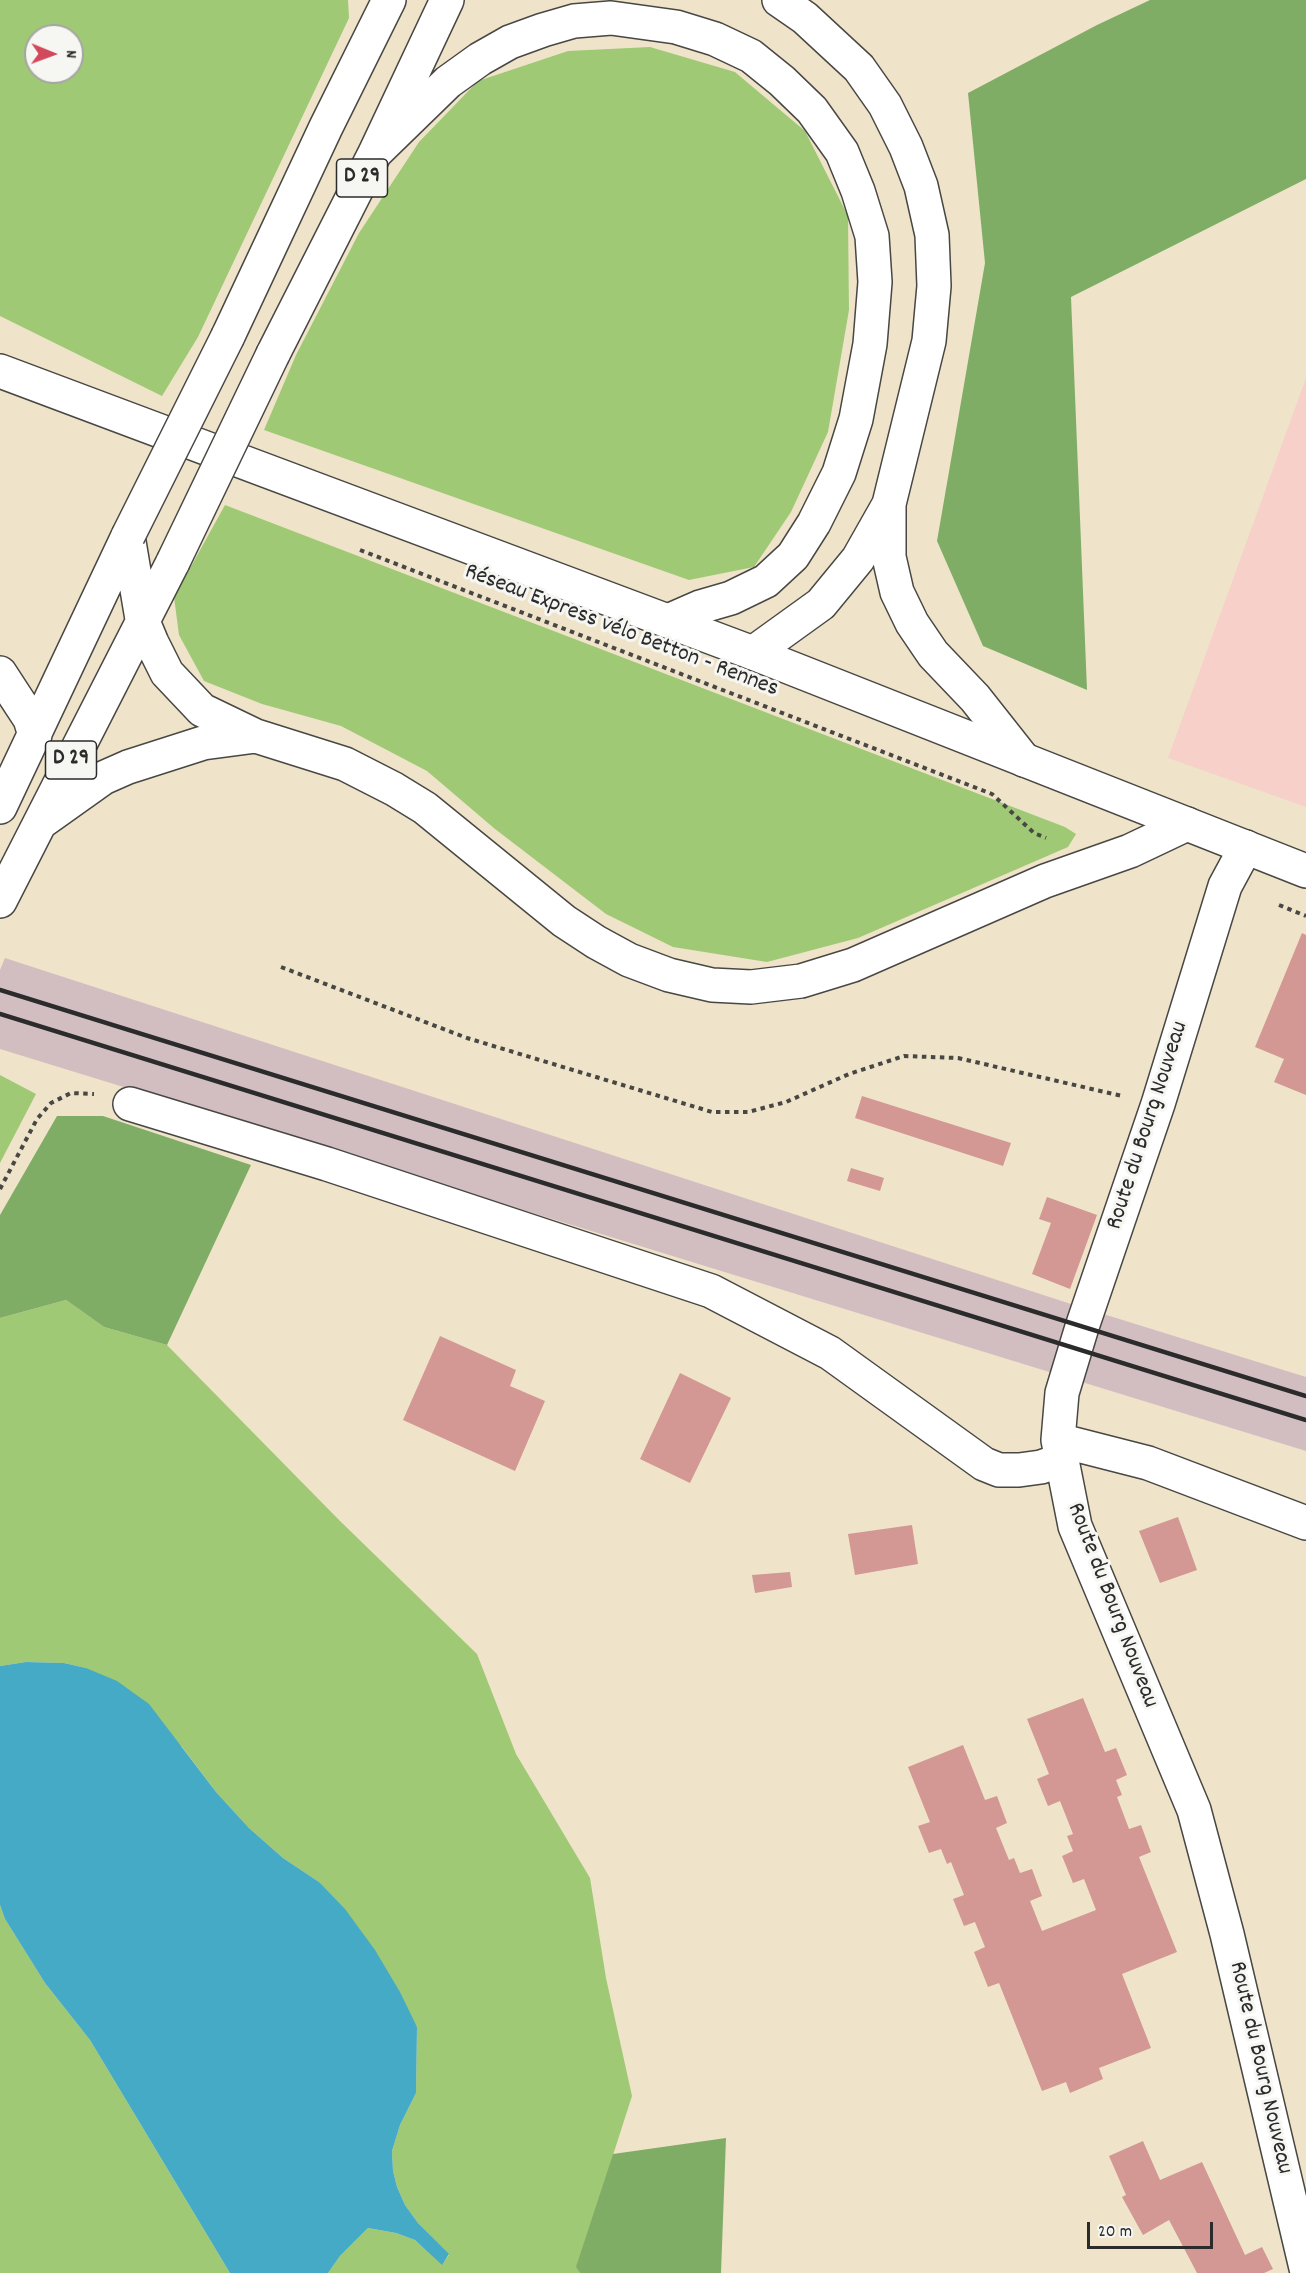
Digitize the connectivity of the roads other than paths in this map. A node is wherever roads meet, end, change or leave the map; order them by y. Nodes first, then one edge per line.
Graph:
1 (447, 0) edge
2 (578, 0) edge
3 (779, 0) edge
4 (387, 2) edge
5 (611, 18) junction
6 (375, 153) junction
7 (0, 370) edge
8 (889, 504) junction
9 (128, 536) junction
10 (142, 619) junction
11 (668, 621) junction
12 (753, 653) junction
13 (0, 673) edge
14 (35, 735) junction
15 (256, 736) junction
16 (1024, 760) junction
17 (0, 807) edge
18 (1187, 824) junction
19 (38, 825) junction
20 (1246, 847) junction
21 (1306, 871) edge
22 (0, 902) edge
23 (130, 1104) road end
24 (1060, 1450) junction
25 (1306, 1523) edge
26 (1306, 2268) edge

1 - 6 main road, D 29
2 - 5 main road
3 - 8 main road
4 - 9 main road, D 29, bridge
5 - 6 main road
5 - 11 main road
6 - 10 main road, D 29, bridge
7 - 11 main road
8 - 12 main road
8 - 16 main road
9 - 10 main road
9 - 14 main road, D 29
10 - 15 main road
10 - 19 main road, D 29
11 - 12 main road
12 - 16 main road
13 - 14 main road
14 - 17 main road, D 29
15 - 18 main road
15 - 19 main road
16 - 18 main road
18 - 20 main road
19 - 22 main road, D 29
20 - 21 main road
20 - 24 main road, Route du Bourg Nouveau
23 - 24 main road
24 - 25 main road
24 - 26 main road, Route du Bourg Nouveau

